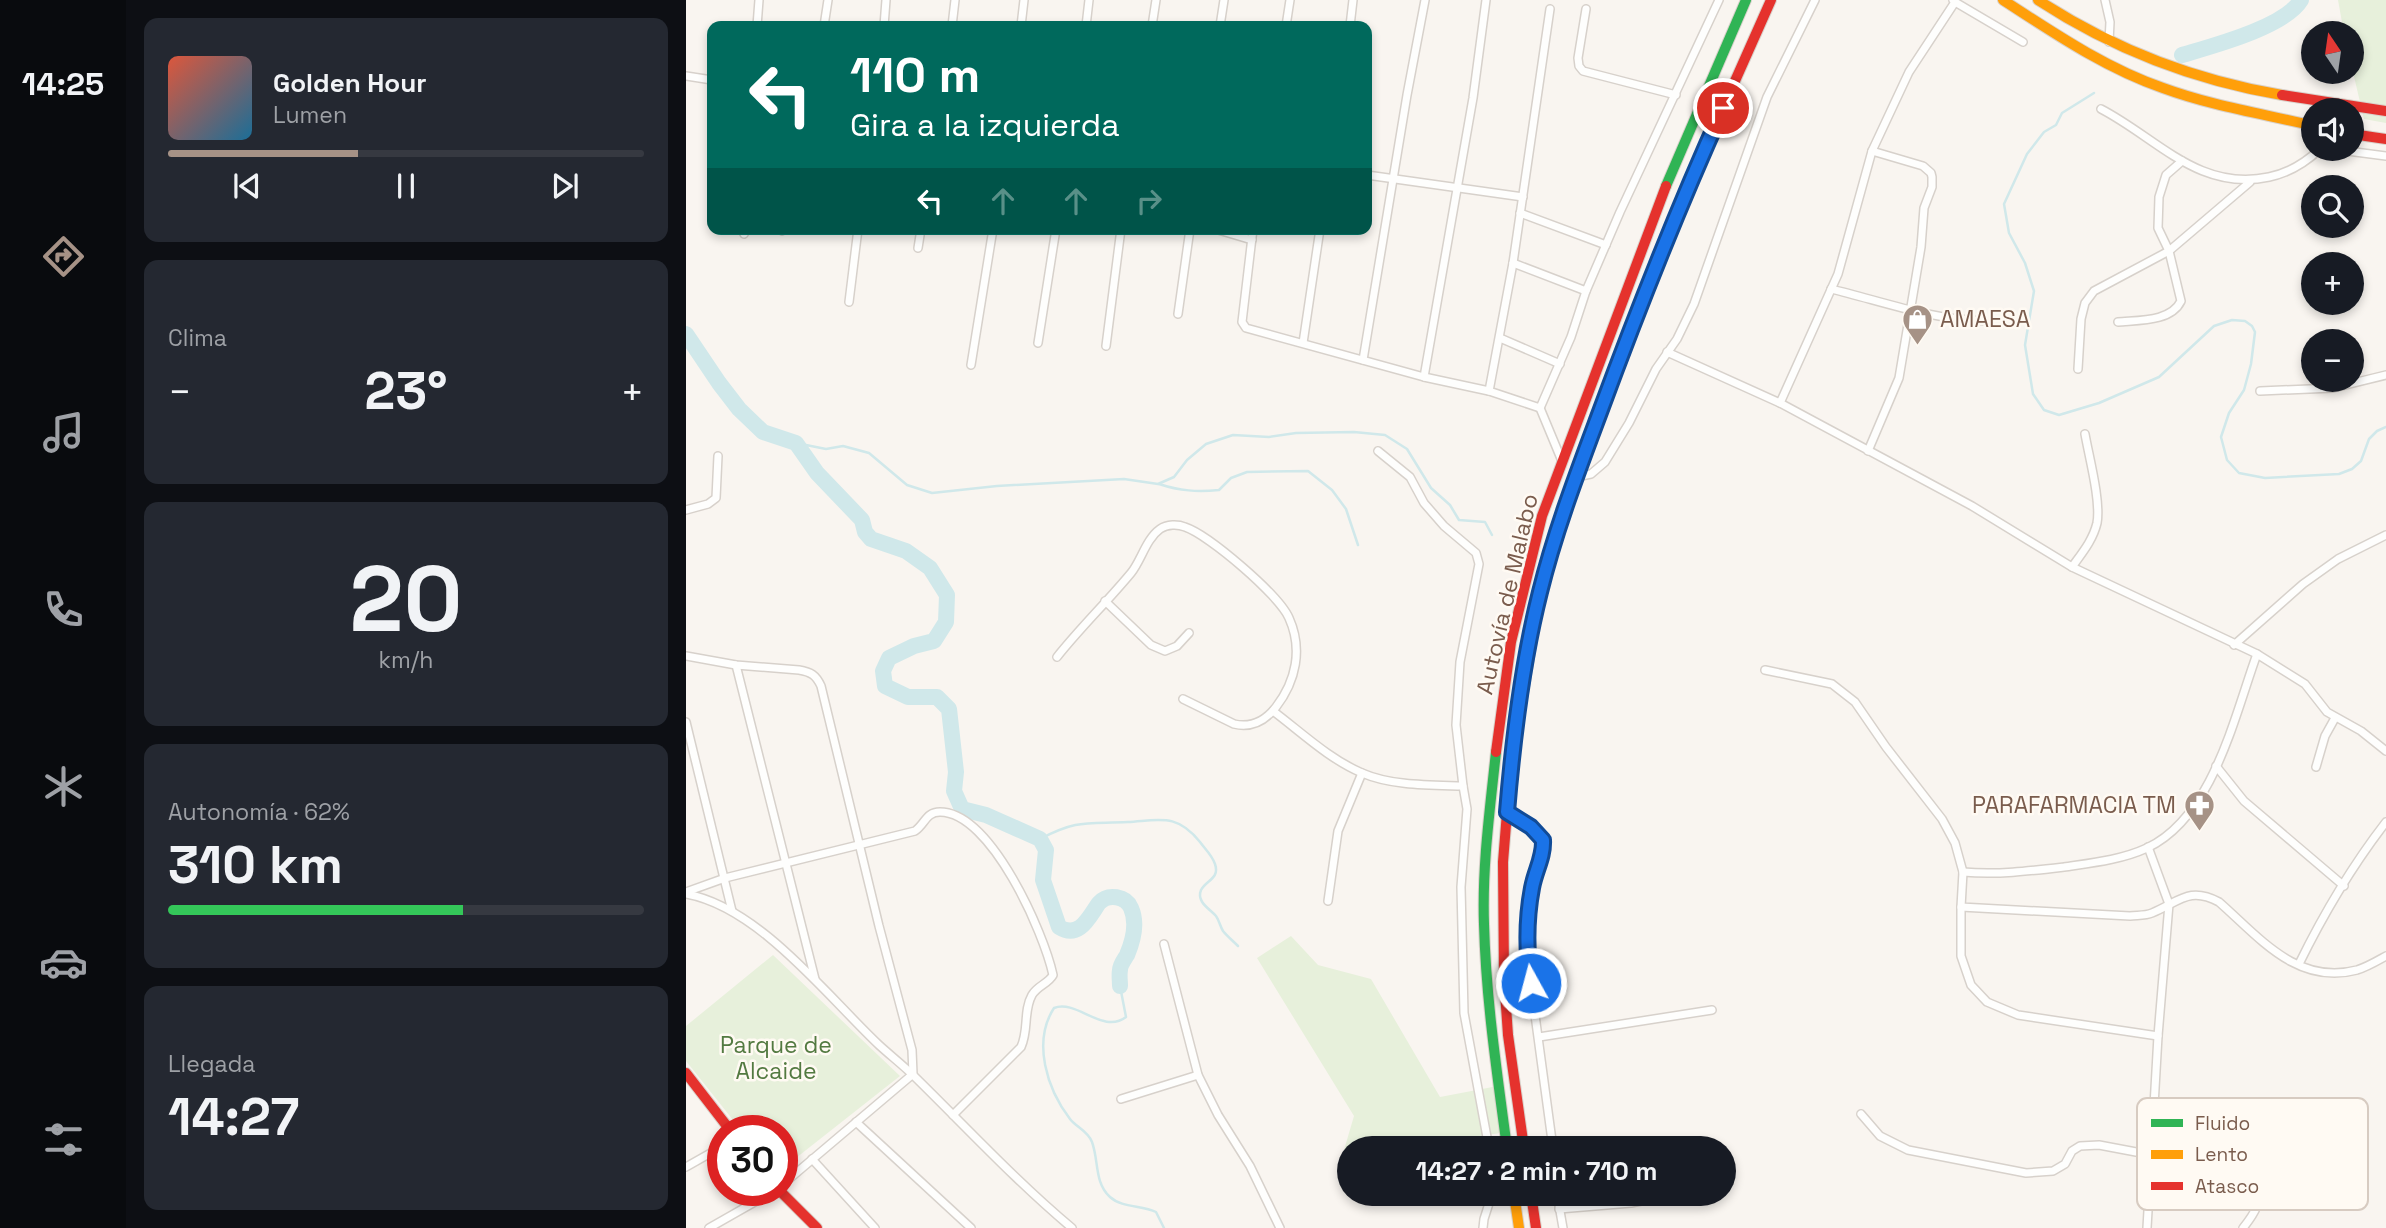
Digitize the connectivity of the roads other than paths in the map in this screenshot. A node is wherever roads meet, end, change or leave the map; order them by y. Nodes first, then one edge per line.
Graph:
1 (759, 0) edge
2 (828, 0) edge
3 (887, 0) edge
4 (955, 0) edge
5 (1024, 0) edge
6 (1089, 0) edge
7 (1156, 0) edge
8 (1224, 0) edge
9 (1290, 0) edge
10 (1353, 0) edge
11 (1425, 0) edge
12 (1486, 0) edge
13 (1719, 0) edge
14 (1746, 0) edge
15 (1771, 0) edge
16 (1815, 0) edge
17 (2003, 0) edge
18 (2038, 0) edge
19 (2105, 0) edge
20 (1954, 1) edge
21 (1550, 9) dead end
22 (1586, 9) dead end
23 (757, 21) edge
24 (825, 21) edge
25 (885, 21) edge
26 (953, 21) edge
27 (1022, 21) edge
28 (1087, 21) edge
29 (1153, 21) edge
30 (1221, 21) edge
31 (1287, 21) edge
32 (1351, 21) edge
33 (2022, 43) dead end
34 (2109, 43) junction
35 (686, 76) edge
36 (707, 79) edge
37 (1676, 95) junction
38 (2101, 109) dead end
39 (2386, 111) edge
40 (2301, 123) edge
41 (2364, 136) edge
42 (2386, 139) edge
43 (1872, 151) junction
44 (2364, 153) edge
45 (2386, 156) edge
46 (2182, 160) junction
47 (2304, 161) edge
48 (1372, 176) edge
49 (1394, 179) junction
50 (2250, 182) junction
51 (1458, 187) junction
52 (1523, 197) junction
53 (1520, 212) junction
54 (857, 235) edge
55 (920, 235) edge
56 (992, 235) edge
57 (1055, 235) edge
58 (1120, 235) edge
59 (1189, 235) edge
60 (1235, 235) edge
61 (1252, 235) edge
62 (1319, 235) edge
63 (1252, 240) junction
64 (1606, 245) junction
65 (918, 248) dead end
66 (2169, 251) junction
67 (1513, 263) junction
68 (1831, 289) junction
69 (1586, 291) junction
70 (849, 302) dead end
71 (1910, 309) junction
72 (1178, 314) dead end
73 (1984, 321) dead end
74 (2118, 322) dead end
75 (1500, 338) junction
76 (1303, 343) junction
77 (1038, 344) dead end
78 (1106, 346) dead end
79 (1667, 352) junction
80 (1363, 360) junction
81 (1560, 364) junction
82 (971, 365) dead end
83 (2078, 369) dead end
84 (2386, 375) edge
85 (1424, 377) junction
86 (1489, 391) junction
87 (2260, 391) dead end
88 (1780, 403) junction
89 (1540, 408) junction
90 (2085, 434) dead end
91 (1378, 451) dead end
92 (1868, 451) junction
93 (718, 456) dead end
94 (1562, 461) junction
95 (1576, 478) junction
96 (686, 510) edge
97 (2386, 535) edge
98 (2072, 567) junction
99 (1105, 601) junction
100 (1189, 633) dead end
101 (2234, 645) junction
102 (2257, 654) junction
103 (686, 656) edge
104 (1057, 657) dead end
105 (736, 665) junction
106 (1765, 670) dead end
107 (1183, 699) dead end
108 (1273, 711) junction
109 (2335, 718) junction
110 (686, 722) edge
111 (2386, 751) edge
112 (2216, 766) junction
113 (2316, 766) dead end
114 (1362, 773) junction
115 (1463, 786) junction
116 (1507, 812) junction
117 (2386, 822) edge
118 (859, 845) junction
119 (2148, 847) junction
120 (785, 864) junction
121 (1963, 873) junction
122 (725, 878) junction
123 (2344, 886) junction
124 (686, 893) edge
125 (1328, 901) dead end
126 (2169, 904) junction
127 (1961, 907) junction
128 (732, 911) junction
129 (1164, 944) dead end
130 (2386, 956) edge
131 (2298, 964) junction
132 (815, 979) junction
133 (1712, 1010) dead end
134 (2158, 1036) junction
135 (1539, 1037) junction
136 (686, 1073) edge
137 (913, 1074) junction
138 (1198, 1075) junction
139 (2155, 1098) edge
140 (1121, 1099) dead end
141 (1861, 1114) dead end
142 (718, 1115) edge
143 (953, 1115) junction
144 (856, 1122) junction
145 (1487, 1136) edge
146 (1505, 1136) edge
147 (1522, 1136) edge
148 (1551, 1136) edge
149 (2137, 1152) edge
150 (707, 1155) edge
151 (812, 1159) junction
152 (686, 1167) edge
153 (798, 1171) edge
154 (749, 1206) edge
155 (794, 1206) edge
156 (1488, 1206) edge
157 (1515, 1206) edge
158 (1533, 1206) edge
159 (1559, 1206) edge
160 (1594, 1206) edge
161 (1559, 1209) junction
162 (2148, 1210) edge
163 (2256, 1210) edge
164 (709, 1228) edge
165 (817, 1228) edge
166 (875, 1228) edge
167 (971, 1228) edge
168 (1072, 1228) edge
169 (1280, 1228) edge
170 (1483, 1228) edge
171 (1518, 1228) edge
172 (1536, 1228) edge
173 (1563, 1228) edge
174 (2147, 1228) edge
175 (2243, 1228) edge

1 - 23 street
2 - 24 street
3 - 25 street
4 - 26 street
5 - 27 street
6 - 28 street
7 - 29 street
8 - 30 street
9 - 31 street
10 - 32 street
11 - 49 street
12 - 51 street
13 - 37 street
14 - 94 main road, Autovía de Malabo
15 - 95 main road, Autovía de Malabo
16 - 79 street
17 - 40 main road
18 - 34 main road
19 - 34 street
20 - 33 street
20 - 43 street
21 - 52 street
22 - 37 street
34 - 39 main road
35 - 36 street
37 - 64 street
38 - 46 street
41 - 42 main road
43 - 68 street
43 - 71 street
44 - 45 street
46 - 50 street
46 - 66 street
47 - 50 street
48 - 49 street
49 - 51 street
49 - 80 street
50 - 66 street
51 - 52 street
51 - 85 street
52 - 53 street
53 - 64 street
53 - 67 street
54 - 70 street
55 - 65 street
56 - 82 street
57 - 77 street
58 - 78 street
59 - 72 street
60 - 63 street
61 - 63 street
62 - 76 street
63 - 76 street
64 - 69 street
66 - 74 street
66 - 83 street
67 - 69 street
67 - 75 street
68 - 71 street
68 - 88 street
69 - 81 street
71 - 73 street
71 - 92 street
75 - 81 street
75 - 86 street
76 - 80 street
79 - 88 street
79 - 95 street
80 - 85 street
81 - 89 street
84 - 87 street
85 - 86 street
86 - 89 street
88 - 92 street
89 - 94 street
90 - 98 street
91 - 115 street
92 - 98 street
93 - 96 street
94 - 146 main road, Autovía de Malabo
95 - 116 main road, Autovía de Malabo
97 - 101 street
98 - 101 street
99 - 100 street
99 - 104 street
99 - 108 street
101 - 102 street
102 - 109 street
102 - 112 street
103 - 105 street
105 - 118 street
105 - 120 street
106 - 121 street
107 - 108 street
108 - 114 street
109 - 111 street
109 - 113 street
110 - 122 street
112 - 119 street
112 - 123 street
114 - 115 street
114 - 125 street
115 - 145 street
116 - 135 street
116 - 147 main road, Autovía de Malabo
117 - 123 street
118 - 120 street
118 - 137 street
118 - 143 street
119 - 121 street
119 - 126 street
120 - 122 street
120 - 132 street
121 - 127 street
122 - 124 street
122 - 128 street
123 - 131 street
124 - 128 street
126 - 127 street
126 - 131 street
126 - 134 street
127 - 134 street
128 - 132 street
129 - 138 street
130 - 131 street
132 - 137 street
133 - 135 street
134 - 139 street
135 - 148 street
136 - 142 main road
137 - 143 street
137 - 144 street
138 - 140 street
138 - 169 street
141 - 149 street
143 - 168 street
144 - 151 street
144 - 167 street
150 - 152 street
151 - 153 street
151 - 166 street
154 - 164 street
155 - 165 main road
156 - 170 street
157 - 171 main road
158 - 172 main road
159 - 161 street
160 - 161 street
161 - 173 street
162 - 174 street
163 - 175 street

